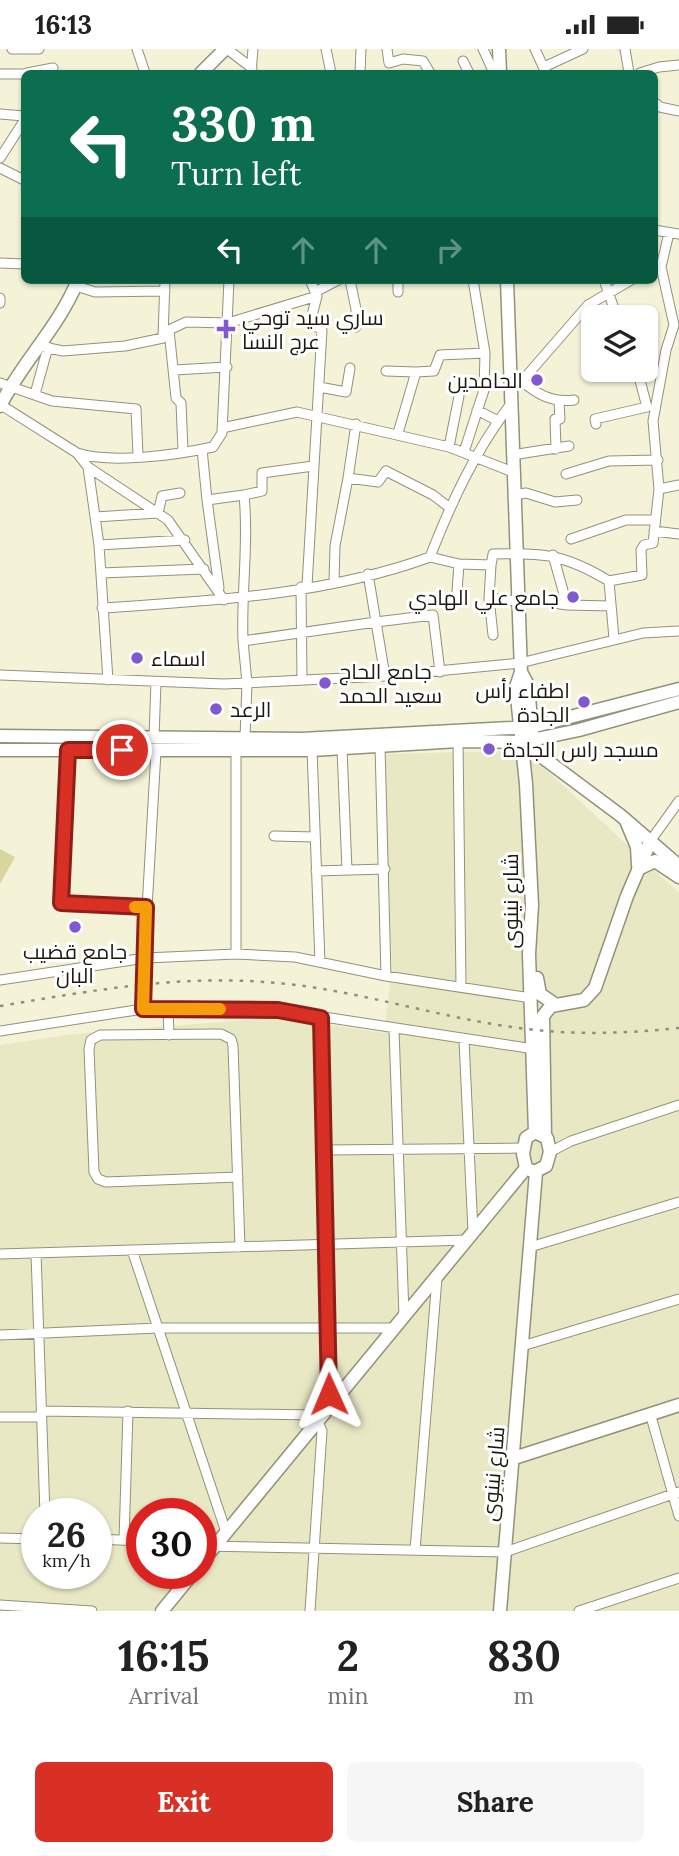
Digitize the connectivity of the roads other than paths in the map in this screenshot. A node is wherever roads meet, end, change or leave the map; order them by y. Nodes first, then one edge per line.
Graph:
1 (12, 49) edge
2 (38, 49) edge
3 (137, 49) edge
4 (226, 49) edge
5 (326, 49) edge
6 (361, 49) edge
7 (387, 49) edge
8 (483, 49) edge
9 (499, 49) edge
10 (536, 49) edge
11 (583, 49) edge
12 (625, 49) edge
13 (253, 50) edge
14 (463, 61) dead end
15 (679, 65) edge
16 (53, 68) dead end
17 (39, 70) edge
18 (44, 70) edge
19 (144, 70) edge
20 (204, 70) edge
21 (250, 70) edge
22 (251, 70) edge
23 (330, 70) edge
24 (360, 70) edge
25 (428, 70) edge
26 (468, 70) edge
27 (493, 70) edge
28 (500, 70) edge
29 (545, 70) edge
30 (628, 70) edge
31 (650, 70) edge
32 (21, 74) edge
33 (0, 75) edge
34 (658, 105) edge
35 (679, 111) edge
36 (0, 114) edge
37 (21, 122) edge
38 (21, 127) edge
39 (0, 158) edge
40 (0, 168) edge
41 (21, 178) edge
42 (674, 234) edge
43 (0, 263) edge
44 (21, 264) edge
45 (658, 267) edge
46 (76, 284) edge
47 (79, 284) edge
48 (165, 284) edge
49 (229, 284) edge
50 (312, 284) edge
51 (332, 284) edge
52 (351, 284) edge
53 (398, 284) edge
54 (473, 284) edge
55 (507, 284) edge
56 (606, 284) edge
57 (624, 284) edge
58 (164, 291) junction
59 (398, 292) dead end
60 (609, 292) junction
61 (316, 294) junction
62 (613, 305) edge
63 (228, 323) junction
64 (356, 327) dead end
65 (166, 334) junction
66 (44, 346) junction
67 (485, 353) junction
68 (227, 367) junction
69 (350, 368) dead end
70 (174, 370) junction
71 (386, 371) dead end
72 (416, 372) junction
73 (516, 381) junction
74 (640, 382) edge
75 (5, 384) edge
76 (319, 387) junction
77 (35, 394) junction
78 (459, 396) dead end
79 (574, 400) dead end
80 (558, 402) junction
81 (510, 405) junction
82 (0, 406) edge
83 (477, 410) junction
84 (317, 416) junction
85 (498, 421) junction
86 (356, 424) junction
87 (596, 424) dead end
88 (222, 428) junction
89 (398, 433) junction
90 (569, 446) dead end
91 (449, 447) junction
92 (202, 449) junction
93 (556, 449) junction
94 (183, 451) junction
95 (464, 452) junction
96 (77, 453) junction
97 (138, 455) junction
98 (512, 455) junction
99 (475, 457) junction
100 (658, 460) junction
101 (313, 466) junction
102 (88, 467) junction
103 (513, 472) junction
104 (566, 474) dead end
105 (348, 478) junction
106 (679, 485) edge
107 (659, 489) junction
108 (180, 493) dead end
109 (244, 495) junction
110 (514, 495) junction
111 (207, 500) junction
112 (577, 500) dead end
113 (450, 508) junction
114 (158, 513) junction
115 (95, 517) junction
116 (654, 520) junction
117 (654, 531) junction
118 (679, 534) edge
119 (571, 539) dead end
120 (185, 540) junction
121 (99, 545) junction
122 (515, 554) junction
123 (553, 555) junction
124 (430, 557) junction
125 (459, 564) junction
126 (491, 565) junction
127 (204, 569) junction
128 (101, 573) junction
129 (368, 575) junction
130 (334, 581) junction
131 (610, 581) junction
132 (304, 587) junction
133 (457, 591) dead end
134 (222, 596) junction
135 (241, 598) junction
136 (489, 598) junction
137 (516, 599) junction
138 (567, 605) junction
139 (611, 606) junction
140 (102, 608) junction
141 (376, 622) junction
142 (679, 631) edge
143 (302, 633) junction
144 (493, 635) dead end
145 (614, 639) junction
146 (243, 641) junction
147 (521, 667) junction
148 (440, 672) junction
149 (0, 675) edge
150 (385, 676) junction
151 (108, 680) junction
152 (302, 680) junction
153 (156, 682) junction
154 (247, 683) junction
155 (679, 689) edge
156 (530, 702) junction
157 (679, 702) edge
158 (610, 715) junction
159 (554, 723) junction
160 (526, 734) junction
161 (0, 736) edge
162 (154, 738) junction
163 (245, 738) junction
164 (457, 741) junction
165 (380, 745) junction
166 (342, 749) junction
167 (0, 750) edge
168 (68, 750) junction
169 (236, 750) junction
170 (312, 750) junction
171 (156, 751) junction
172 (677, 807) edge
173 (620, 815) junction
174 (274, 835) dead end
175 (315, 837) junction
176 (651, 840) junction
177 (679, 866) edge
178 (385, 869) junction
179 (637, 869) junction
180 (347, 870) junction
181 (316, 871) junction
182 (679, 877) edge
183 (146, 907) junction
184 (531, 943) junction
185 (236, 954) junction
186 (145, 960) junction
187 (320, 961) junction
188 (386, 976) junction
189 (0, 980) edge
190 (461, 986) junction
191 (531, 998) junction
192 (556, 1005) junction
193 (143, 1008) junction
194 (168, 1008) junction
195 (321, 1018) junction
196 (394, 1029) junction
197 (0, 1031) edge
198 (169, 1034) junction
199 (464, 1040) junction
200 (534, 1049) junction
201 (679, 1105) edge
202 (540, 1134) junction
203 (468, 1147) junction
204 (397, 1148) junction
205 (523, 1148) junction
206 (326, 1150) junction
207 (550, 1152) junction
208 (531, 1170) junction
209 (238, 1177) junction
210 (679, 1202) edge
211 (470, 1236) junction
212 (401, 1241) junction
213 (328, 1243) junction
214 (240, 1247) junction
215 (530, 1247) junction
216 (132, 1250) junction
217 (36, 1253) junction
218 (0, 1254) edge
219 (437, 1276) junction
220 (679, 1299) edge
221 (404, 1316) junction
222 (328, 1326) junction
223 (157, 1328) junction
224 (394, 1328) junction
225 (40, 1333) junction
226 (0, 1335) edge
227 (522, 1346) junction
228 (679, 1405) edge
229 (128, 1411) junction
230 (184, 1412) junction
231 (650, 1413) junction
232 (41, 1414) junction
233 (0, 1417) edge
234 (317, 1417) junction
235 (514, 1458) junction
236 (676, 1493) edge
237 (44, 1498) edge
238 (679, 1516) edge
239 (226, 1532) junction
240 (0, 1538) edge
241 (21, 1539) edge
242 (112, 1539) edge
243 (124, 1539) joint
244 (217, 1540) edge
245 (217, 1547) edge
246 (312, 1548) junction
247 (415, 1550) junction
248 (505, 1552) junction
249 (679, 1578) edge
250 (180, 1589) edge
251 (0, 1605) edge
252 (92, 1611) edge
253 (162, 1611) edge
254 (310, 1611) edge
255 (500, 1611) edge
256 (579, 1611) edge

1 - 2 street
2 - 17 street
3 - 19 street
4 - 20 main road
4 - 21 street
5 - 23 street
6 - 24 street
7 - 25 street
8 - 27 street
9 - 28 main road
10 - 29 street
11 - 29 street
12 - 30 street
13 - 22 street
14 - 26 street
15 - 31 street
16 - 18 street
32 - 33 street
34 - 35 street
36 - 37 street
38 - 39 street
40 - 41 street
42 - 45 street
43 - 44 street
45 - 100 street
46 - 66 main road
47 - 58 street
48 - 58 street
49 - 63 street
50 - 61 street
51 - 61 street
52 - 64 street
53 - 59 street
54 - 67 street
55 - 73 main road, شارع نينوى
56 - 60 street
57 - 60 street
58 - 65 street
60 - 62 street
60 - 73 street
61 - 63 street
61 - 76 street
63 - 65 street
63 - 68 street
65 - 66 street
65 - 70 street
66 - 75 main road
66 - 77 street
67 - 72 street
67 - 83 street
68 - 70 street
68 - 88 street
69 - 76 street
70 - 94 street
71 - 72 street
72 - 89 street
73 - 80 street
73 - 81 main road, شارع نينوى
74 - 87 street
75 - 77 street
75 - 82 main road
76 - 84 street
77 - 97 street
78 - 91 street
79 - 80 street
80 - 93 street
81 - 85 street
81 - 98 main road, شارع نينوى
82 - 96 street
83 - 85 street
83 - 95 street
84 - 86 street
84 - 88 street
84 - 101 street
85 - 99 street
86 - 89 street
86 - 105 street
88 - 92 street
89 - 91 street
90 - 93 street
91 - 95 street
92 - 94 street
92 - 111 street
93 - 98 street
94 - 97 street
95 - 99 street
96 - 97 street
96 - 102 street
98 - 103 main road, شارع نينوى
99 - 103 street
99 - 113 street
100 - 104 street
100 - 107 street
101 - 109 street
101 - 132 street
102 - 114 street
102 - 115 street
103 - 110 main road, شارع نينوى
105 - 113 street
105 - 130 street
106 - 107 street
107 - 116 street
108 - 114 street
109 - 111 street
109 - 135 street
110 - 112 street
110 - 122 main road, شارع نينوى
111 - 134 street
113 - 124 street
114 - 115 street
114 - 120 street
115 - 121 street
116 - 117 street
116 - 119 street
117 - 118 street
117 - 131 street
120 - 121 street
120 - 127 street
121 - 128 street
122 - 123 street
122 - 126 street
122 - 137 main road, شارع نينوى
123 - 131 street
123 - 138 street
124 - 125 street
124 - 129 street
125 - 126 street
125 - 133 street
126 - 136 street
127 - 128 street
127 - 134 street
128 - 140 street
129 - 130 street
129 - 141 street
130 - 132 street
131 - 139 street
132 - 135 street
132 - 143 street
134 - 135 street
134 - 140 street
135 - 146 street
136 - 137 street
136 - 144 street
137 - 138 street
137 - 147 main road, شارع نينوى
138 - 139 street
139 - 145 street
140 - 151 street
141 - 143 street
141 - 148 street
141 - 150 street
142 - 145 street
143 - 146 street
143 - 152 street
145 - 147 street
146 - 154 street
147 - 148 street
147 - 156 main road, شارع نينوى
147 - 160 main road, شارع نينوى
148 - 150 street
149 - 151 street
150 - 152 street
151 - 153 street
152 - 154 street
153 - 154 street
153 - 162 street
154 - 163 street
155 - 158 main road
156 - 159 main road
156 - 160 main road, شارع نينوى
157 - 158 main road
158 - 159 main road
158 - 160 main road
159 - 160 main road
160 - 163 main road
160 - 164 main road
160 - 173 main road
160 - 184 main road, شارع نينوى
161 - 162 main road
162 - 163 main road
164 - 165 main road
164 - 190 street
165 - 166 main road
165 - 178 street
166 - 170 main road
166 - 180 street
167 - 168 main road
168 - 171 main road
168 - 183 street
169 - 170 main road
169 - 171 main road
169 - 185 street
170 - 175 street
171 - 183 street
172 - 176 street
173 - 176 main road
173 - 179 main road
174 - 175 street
175 - 181 street
176 - 177 main road
176 - 179 main road
178 - 180 street
178 - 188 street
179 - 182 main road
179 - 192 main road
180 - 181 street
181 - 187 street
183 - 186 street
184 - 191 main road, شارع نينوى
184 - 192 main road
185 - 186 street
185 - 187 street
186 - 189 street
186 - 193 street, bridge
187 - 188 street
188 - 190 street
190 - 191 street
191 - 200 main road, شارع نينوى
192 - 202 main road
193 - 194 street
193 - 197 street
194 - 195 street
194 - 198 street
195 - 196 street
195 - 206 street
196 - 199 street
196 - 204 street
198 - 209 street
198 - 209 street
199 - 200 street
199 - 203 street
200 - 202 main road, شارع نينوى
201 - 207 street
202 - 205 main road
202 - 207 main road
203 - 204 street
203 - 205 street
203 - 211 street
204 - 206 street
204 - 212 street
205 - 208 main road, شارع نينوى
206 - 213 street
207 - 208 main road
208 - 211 main road
208 - 215 main road, شارع نينوى
209 - 214 street
210 - 215 street
211 - 212 street
211 - 219 main road
212 - 213 street
212 - 221 street
213 - 214 street
213 - 222 street
214 - 216 street
215 - 227 main road, شارع نينوى
216 - 217 street
216 - 223 street
217 - 218 street
217 - 225 street
219 - 221 main road
219 - 247 street
220 - 227 street
221 - 224 main road
222 - 223 street
222 - 224 street
222 - 234 street
223 - 225 street
223 - 230 street
224 - 234 main road
225 - 226 street
225 - 232 street
227 - 235 main road, شارع نينوى
228 - 231 main road
229 - 230 street
229 - 232 street
229 - 243 street
230 - 234 street
230 - 239 street
231 - 235 main road
231 - 236 street
232 - 233 street
232 - 237 street
234 - 239 main road
234 - 246 street
235 - 248 main road, شارع نينوى
236 - 238 street
236 - 248 street
239 - 244 main road
240 - 241 street
242 - 243 street
245 - 246 street
246 - 247 street
246 - 254 street
247 - 248 street
248 - 255 main road, شارع نينوى
249 - 256 street
250 - 253 main road
251 - 252 street

